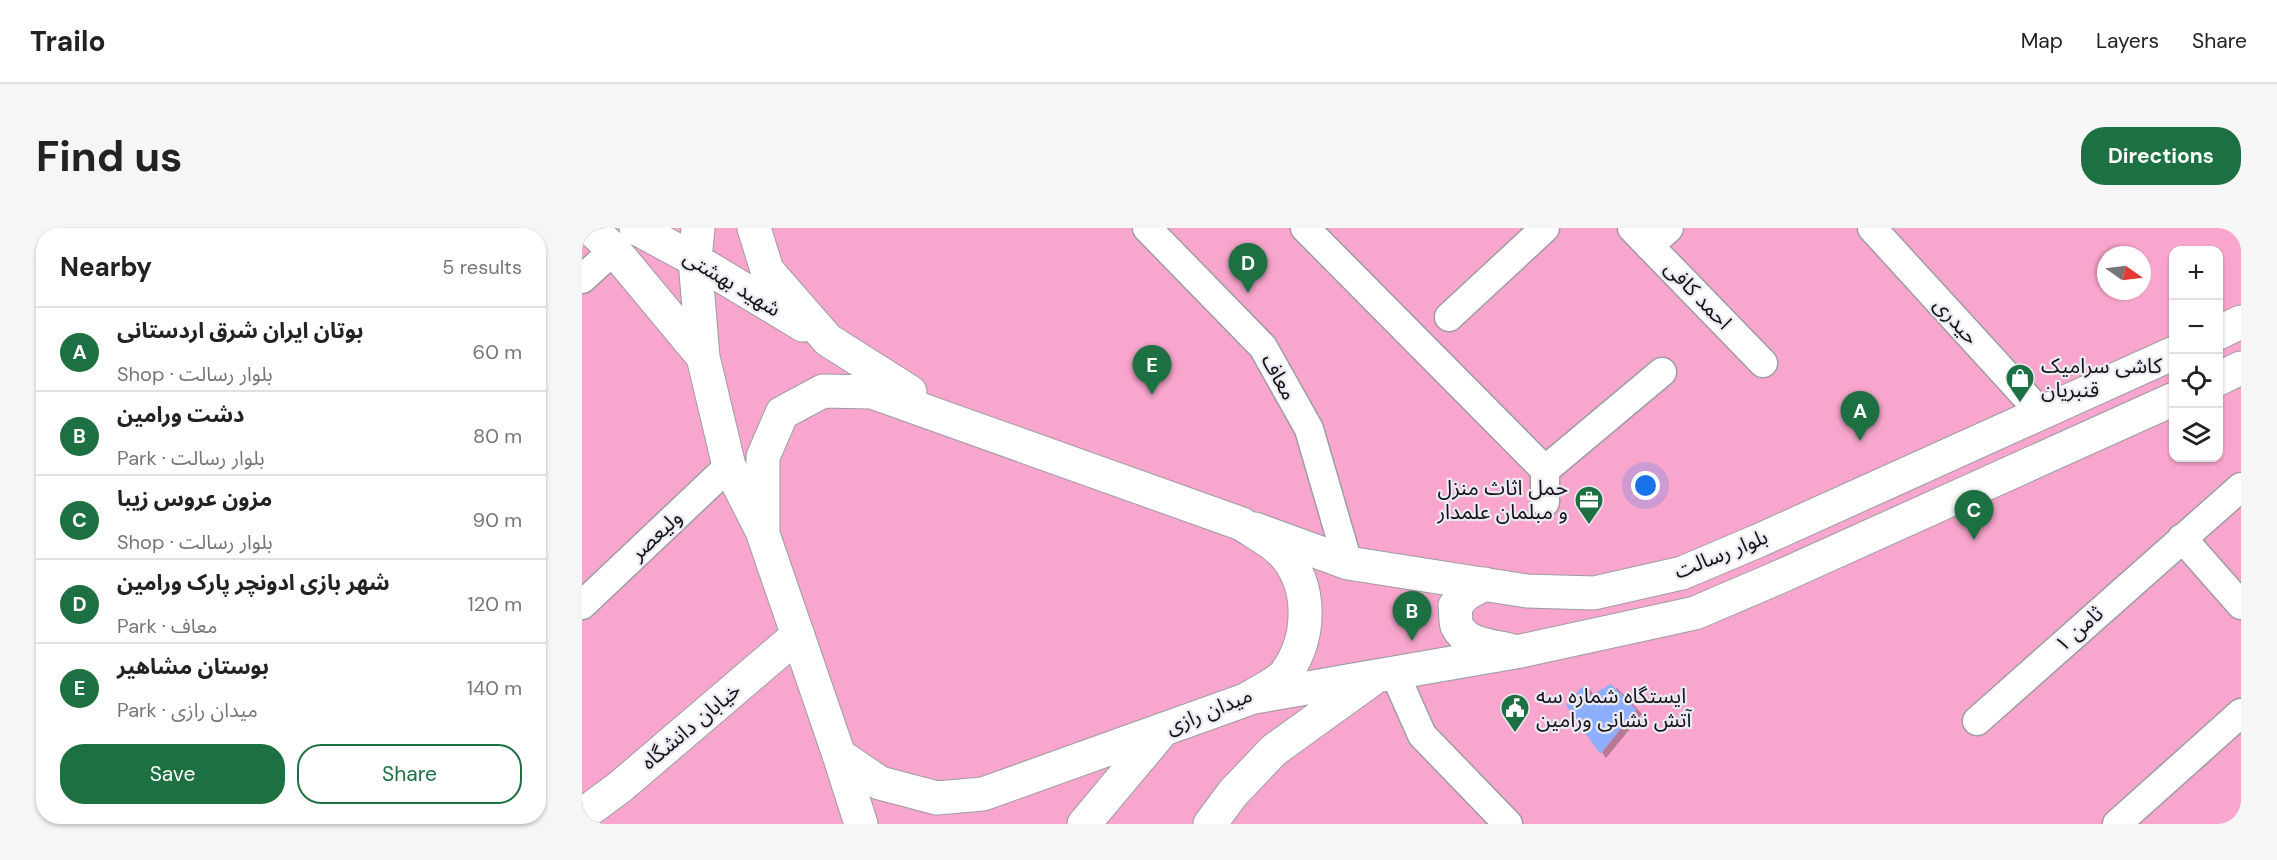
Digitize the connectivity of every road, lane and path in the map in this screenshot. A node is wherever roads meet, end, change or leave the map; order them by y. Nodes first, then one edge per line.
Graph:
1 (590, 228) edge
2 (698, 228) edge
3 (754, 228) edge
4 (1148, 228) edge
5 (1305, 228) edge
6 (1545, 228) edge
7 (1872, 228) edge
8 (1650, 234) edge
9 (625, 239) edge
10 (695, 260) junction
11 (582, 279) edge
12 (1449, 317) dead end
13 (2241, 322) edge
14 (2223, 331) edge
15 (828, 340) junction
16 (2172, 354) edge
17 (703, 357) junction
18 (1763, 363) dead end
19 (2241, 368) edge
20 (1662, 372) dead end
21 (2223, 376) edge
22 (2169, 401) edge
23 (2041, 413) junction
24 (960, 423) junction
25 (729, 466) junction
26 (1545, 470) junction
27 (2241, 487) edge
28 (1545, 502) dead end
29 (1242, 524) junction
30 (763, 534) junction
31 (2182, 538) junction
32 (1348, 563) junction
33 (1485, 584) junction
34 (2241, 604) edge
35 (582, 605) edge
36 (798, 635) junction
37 (1521, 651) junction
38 (1387, 674) junction
39 (1248, 699) junction
40 (2241, 713) edge
41 (1977, 721) dead end
42 (1162, 730) junction
43 (839, 755) junction
44 (938, 811) edge
45 (582, 815) edge
46 (861, 824) edge
47 (1084, 824) edge
48 (1210, 824) edge
49 (1508, 824) edge
50 (2117, 824) edge

1 - 9 main road, شهید بهشتی
2 - 10 main road
3 - 15 main road
4 - 32 street, معاف
5 - 26 street
6 - 12 street
7 - 23 street, حیدری
8 - 18 street, احمد کافی
9 - 10 main road, شهید بهشتی
9 - 11 street
9 - 17 main road, شهید بهشتی
10 - 15 main road, شهید بهشتی
10 - 17 main road
13 - 14 main road
15 - 24 main road, شهید بهشتی
16 - 23 main road, بلوار رسالت
17 - 25 main road
19 - 21 main road
20 - 26 street
22 - 37 main road, بلوار رسالت
23 - 33 main road, بلوار رسالت
24 - 29 main road, میدان رازی
24 - 30 main road, میدان رازی
25 - 30 main road
25 - 35 street, ولیعصر
26 - 28 street
27 - 31 street, ثامن ۱
29 - 32 main road, بلوار رسالت
29 - 39 main road, میدان رازی
30 - 36 main road, میدان رازی
31 - 34 street
31 - 41 street, ثامن ۱
32 - 33 main road, بلوار رسالت
33 - 37 main road
36 - 43 main road, میدان رازی
36 - 45 main road, خیابان دانشگاه
37 - 38 main road, بلوار رسالت
38 - 39 main road, بلوار رسالت
38 - 48 main road
38 - 49 street
39 - 42 main road, میدان رازی
40 - 50 street
42 - 44 main road, میدان رازی
42 - 47 main road
43 - 44 main road, میدان رازی
43 - 46 main road

